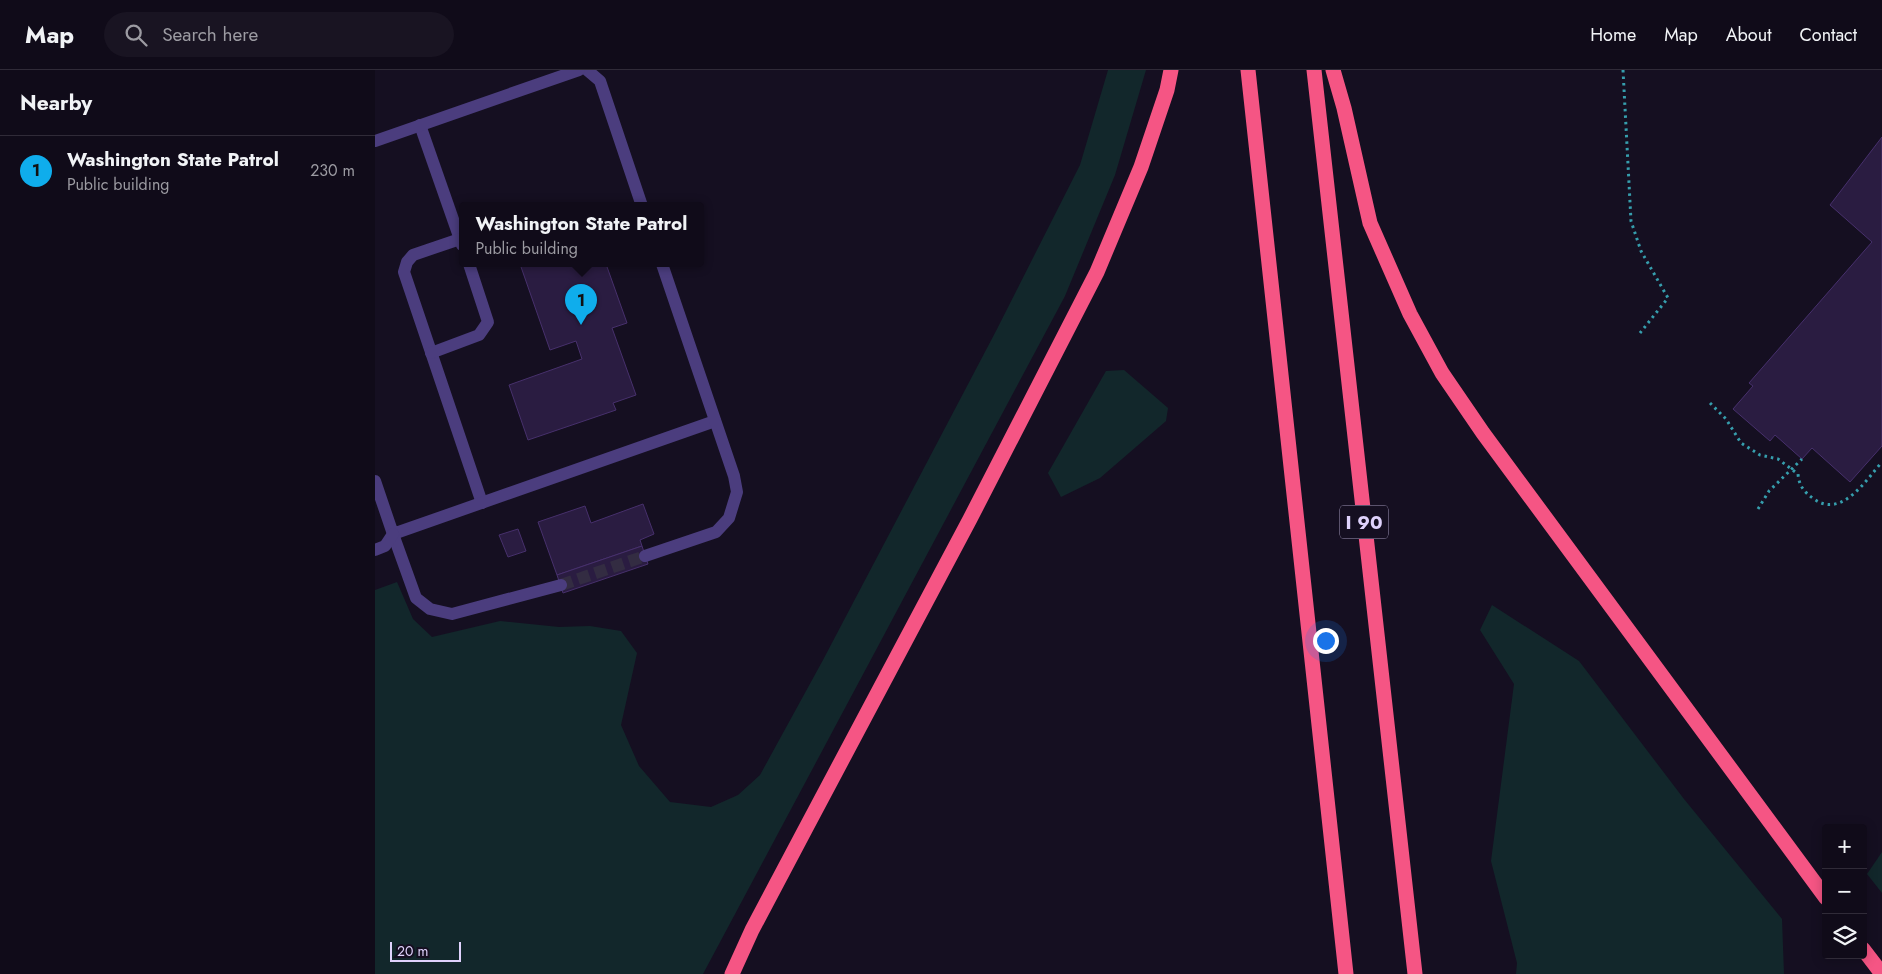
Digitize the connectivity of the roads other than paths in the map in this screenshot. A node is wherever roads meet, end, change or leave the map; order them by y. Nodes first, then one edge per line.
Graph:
1 (579, 70) edge
2 (587, 70) edge
3 (1171, 70) edge
4 (1248, 70) edge
5 (1314, 70) edge
6 (1333, 70) edge
7 (557, 74) edge
8 (420, 125) junction
9 (375, 141) edge
10 (641, 202) edge
11 (459, 236) edge
12 (459, 243) edge
13 (470, 267) edge
14 (662, 267) edge
15 (431, 353) junction
16 (715, 421) junction
17 (375, 481) edge
18 (482, 503) junction
19 (393, 534) junction
20 (375, 550) edge
21 (645, 556) tunnel mouth
22 (561, 584) tunnel mouth
23 (1822, 893) edge
24 (1867, 954) edge
25 (732, 974) edge
26 (1346, 974) edge
27 (1415, 974) edge
28 (1882, 974) edge

1 - 7 street
2 - 10 street
3 - 25 highway
4 - 26 highway
5 - 27 highway, I 90
6 - 23 highway
7 - 8 street
8 - 9 street
8 - 11 street
12 - 15 street
13 - 15 street
14 - 16 street
15 - 18 street
16 - 18 street
16 - 21 street
17 - 19 street
18 - 19 street
19 - 20 street
19 - 22 street
24 - 28 highway

